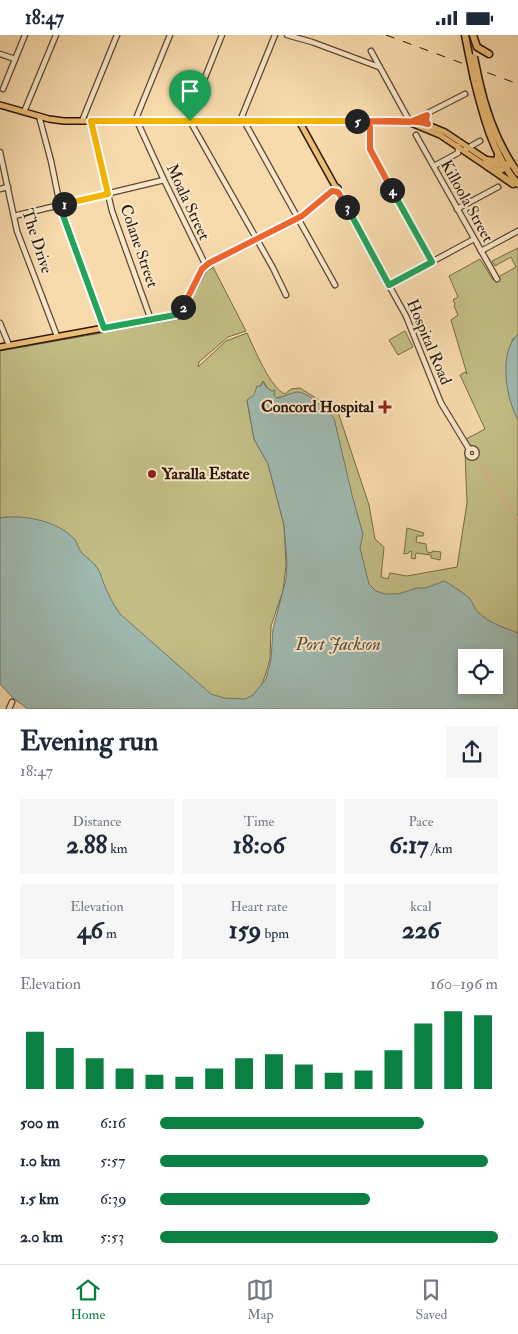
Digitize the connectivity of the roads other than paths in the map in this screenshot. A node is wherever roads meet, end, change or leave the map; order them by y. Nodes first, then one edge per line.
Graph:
1 (25, 35) edge
2 (56, 35) edge
3 (117, 35) edge
4 (170, 35) edge
5 (222, 35) edge
6 (275, 35) edge
7 (287, 35) edge
8 (464, 35) edge
9 (472, 36) edge
10 (371, 51) dead end
11 (0, 54) edge
12 (470, 54) junction
13 (489, 54) dead end
14 (15, 59) junction
15 (380, 68) junction
16 (477, 80) junction
17 (3, 89) dead end
18 (465, 94) dead end
19 (0, 105) edge
20 (24, 112) junction
21 (427, 115) junction
22 (39, 116) junction
23 (82, 121) junction
24 (91, 121) junction
25 (136, 121) junction
26 (190, 121) junction
27 (242, 121) junction
28 (298, 121) junction
29 (367, 121) junction
30 (410, 122) junction
31 (428, 124) junction
32 (416, 135) dead end
33 (480, 141) dead end
34 (464, 151) junction
35 (0, 152) edge
36 (498, 152) junction
37 (486, 163) junction
38 (507, 165) junction
39 (434, 167) junction
40 (518, 173) edge
41 (164, 180) junction
42 (518, 186) edge
43 (8, 187) junction
44 (498, 187) dead end
45 (0, 189) edge
46 (335, 190) junction
47 (108, 194) junction
48 (60, 205) junction
49 (457, 209) junction
50 (14, 215) junction
51 (299, 218) junction
52 (518, 231) edge
53 (474, 239) junction
54 (256, 240) junction
55 (481, 251) junction
56 (432, 262) junction
57 (206, 266) junction
58 (497, 279) dead end
59 (335, 285) dead end
60 (389, 285) junction
61 (286, 295) dead end
62 (151, 320) junction
63 (0, 323) edge
64 (104, 328) junction
65 (58, 336) junction
66 (8, 345) junction
67 (0, 347) edge
68 (469, 449) dead end
69 (12, 702) dead end
70 (9, 709) edge

1 - 14 street
2 - 20 street
3 - 23 street
4 - 25 street
5 - 26 street
6 - 27 street
7 - 15 street
8 - 12 highway
9 - 12 highway
9 - 13 highway
10 - 15 street
11 - 14 street
12 - 16 highway, bridge
14 - 17 street
15 - 30 street
16 - 36 highway
16 - 38 highway
18 - 21 street
19 - 20 main road
20 - 22 main road
21 - 30 street
21 - 31 street
22 - 23 main road
22 - 48 street
23 - 24 main road
24 - 25 main road
24 - 47 street, Colane Street
25 - 26 main road
25 - 41 street, Moala Street
26 - 27 main road
26 - 54 street
27 - 28 main road
27 - 51 street
28 - 29 main road
28 - 46 main road, Hospital Road
29 - 30 main road
29 - 56 street
30 - 31 main road
30 - 34 main road
31 - 34 main road
32 - 39 street, Killoola Street
33 - 34 street
34 - 37 main road
34 - 39 street
35 - 43 street, The Drive
36 - 37 highway
36 - 38 highway
37 - 38 main road
37 - 42 highway
38 - 40 highway
38 - 42 highway
39 - 49 street, Killoola Street
41 - 47 street
41 - 57 street, Moala Street
43 - 45 street
43 - 50 street, The Drive
44 - 49 street
46 - 51 main road
46 - 60 street, Hospital Road
47 - 48 street
47 - 62 street, Colane Street
48 - 50 street
48 - 64 street
49 - 53 street, Killoola Street
50 - 65 street, The Drive
51 - 54 main road
51 - 59 street
52 - 55 street
53 - 55 street, Killoola Street
53 - 56 street
54 - 57 main road
54 - 61 street
55 - 58 street, Killoola Street
56 - 60 street
57 - 62 main road
60 - 68 street, Hospital Road
62 - 64 main road
63 - 66 street
64 - 65 main road
65 - 66 main road
66 - 67 main road
69 - 70 street

